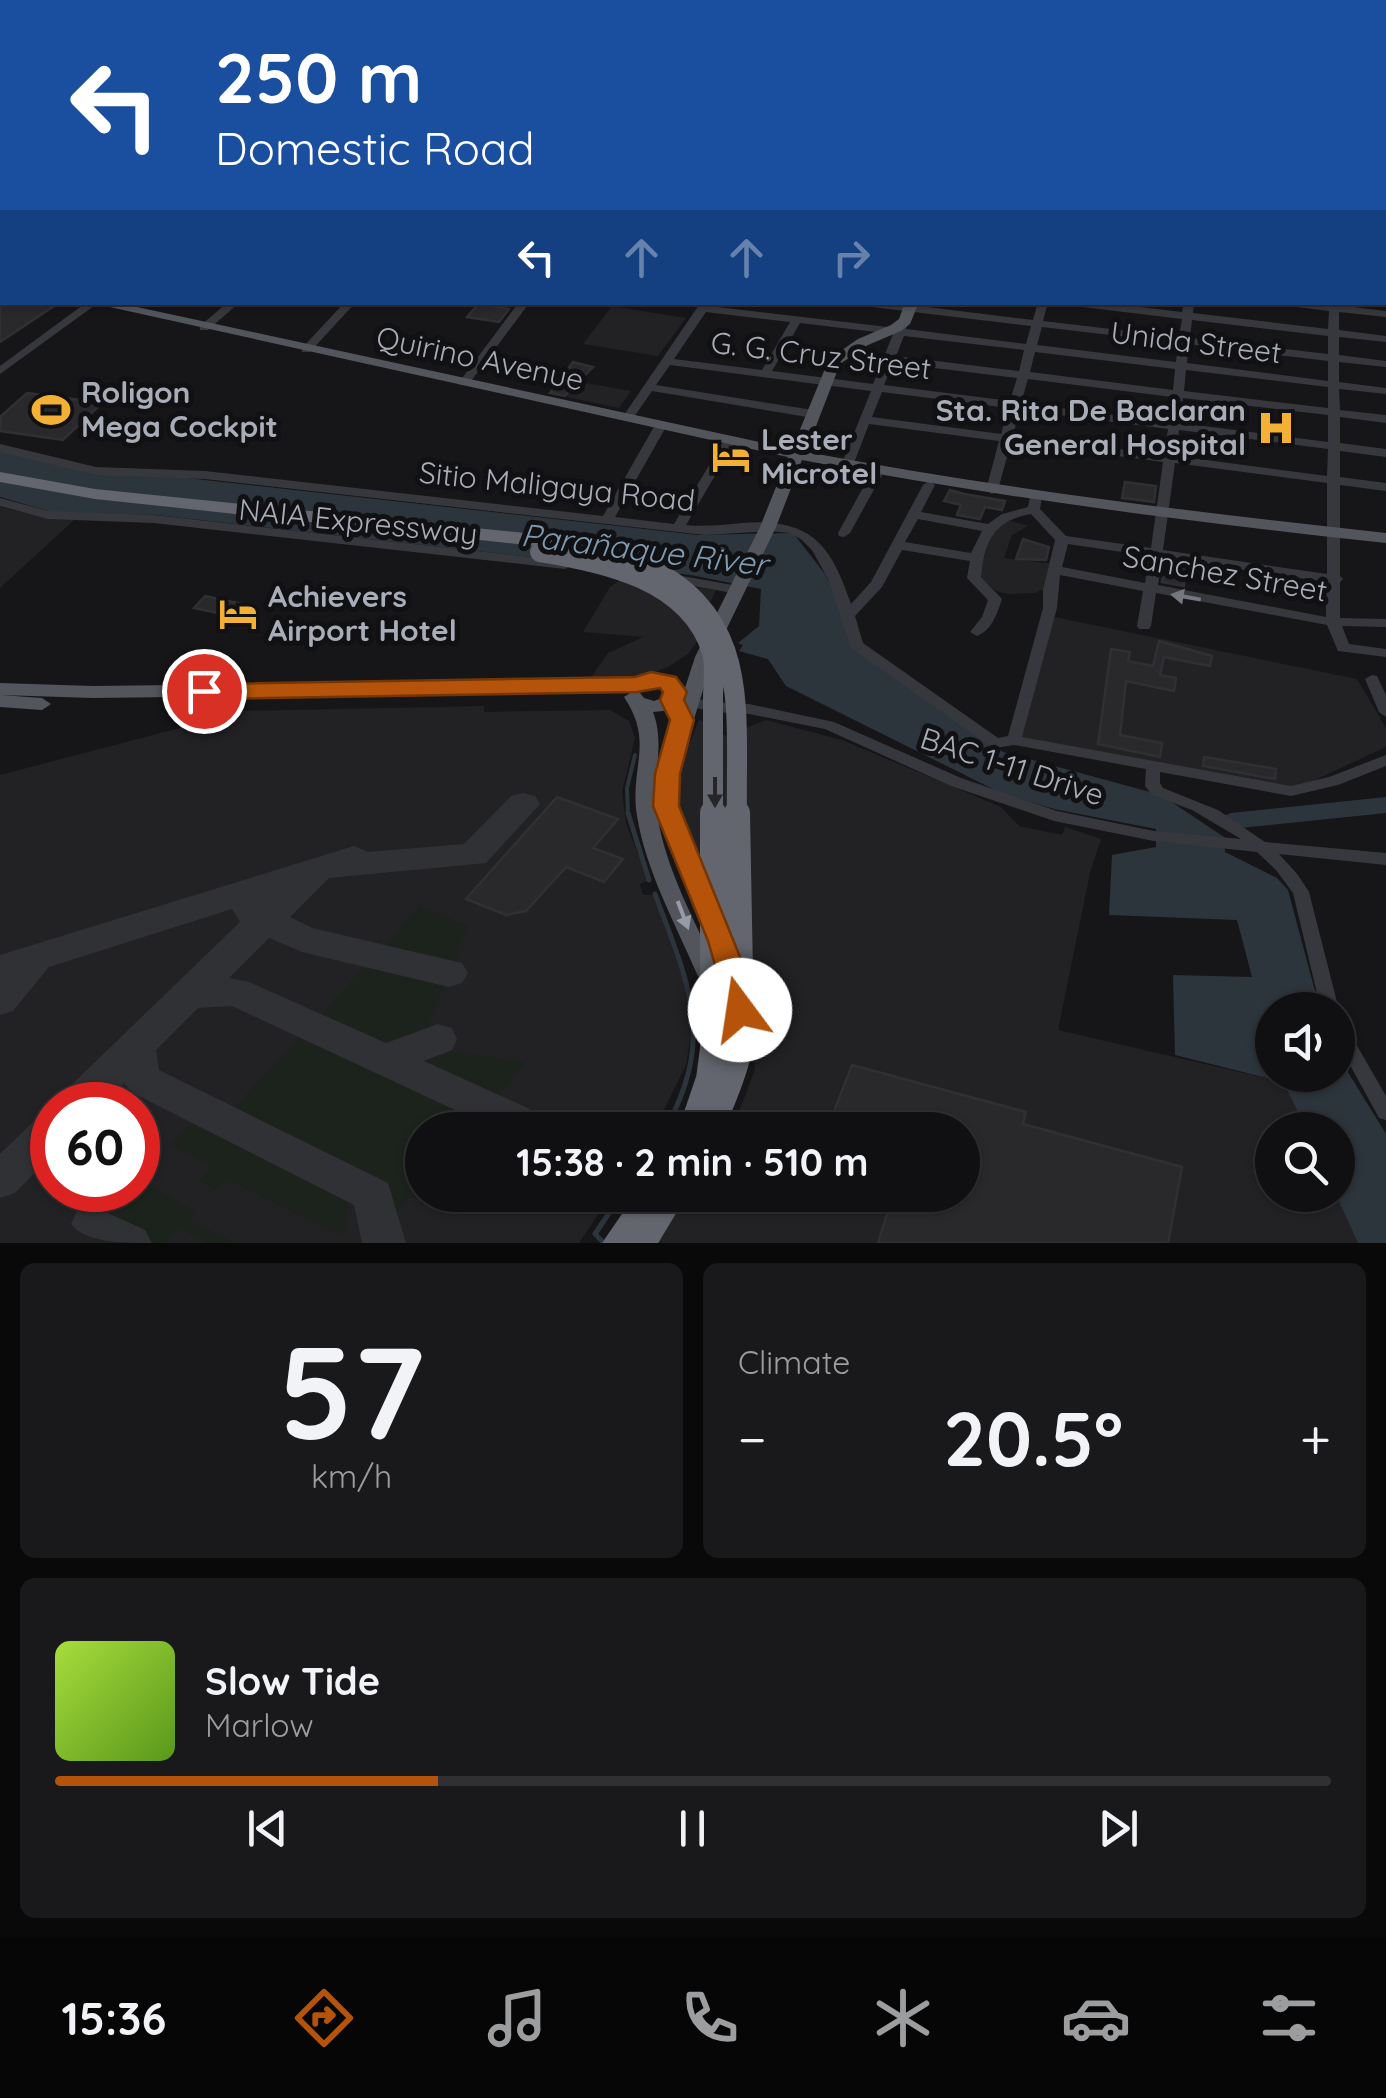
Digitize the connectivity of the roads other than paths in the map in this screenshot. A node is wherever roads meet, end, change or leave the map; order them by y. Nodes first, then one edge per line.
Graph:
1 (98, 305) edge
2 (109, 305) edge
3 (231, 305) edge
4 (348, 305) edge
5 (523, 305) edge
6 (704, 305) edge
7 (863, 305) edge
8 (1042, 305) edge
9 (1118, 305) edge
10 (1308, 305) edge
11 (1334, 308) junction
12 (1188, 309) edge
13 (1386, 314) edge
14 (903, 319) edge
15 (797, 320) junction
16 (1038, 324) junction
17 (204, 328) junction
18 (1334, 333) junction
19 (1386, 339) edge
20 (1184, 340) junction
21 (1032, 349) junction
22 (306, 350) junction
23 (1335, 358) junction
24 (890, 359) junction
25 (666, 361) junction
26 (1386, 364) edge
27 (1181, 366) junction
28 (0, 371) edge
29 (765, 374) junction
30 (1024, 376) junction
31 (825, 382) junction
32 (464, 383) junction
33 (1335, 384) junction
34 (648, 387) junction
35 (878, 389) junction
36 (1386, 391) edge
37 (1178, 395) junction
38 (1016, 406) junction
39 (813, 414) junction
40 (1335, 414) junction
41 (628, 418) junction
42 (866, 420) junction
43 (1386, 420) edge
44 (661, 425) junction
45 (1174, 426) junction
46 (730, 440) junction
47 (1007, 440) junction
48 (1335, 446) junction
49 (0, 448) edge
50 (1386, 453) edge
51 (798, 455) junction
52 (1170, 459) junction
53 (848, 462) junction
54 (876, 475) junction
55 (0, 477) edge
56 (1335, 480) junction
57 (929, 485) junction
58 (0, 486) edge
59 (1386, 487) edge
60 (992, 490) junction
61 (0, 502) edge
62 (1035, 504) junction
63 (914, 514) junction
64 (1163, 518) junction
65 (606, 520) junction
66 (678, 528) junction
67 (988, 528) junction
68 (767, 529) junction
69 (844, 532) dead end
70 (1336, 536) junction
71 (1062, 539) junction
72 (1386, 541) edge
73 (898, 545) junction
74 (1158, 552) junction
75 (976, 558) junction
76 (1055, 570) junction
77 (1336, 578) junction
78 (740, 586) junction
79 (1151, 591) junction
80 (849, 614) junction
81 (1333, 622) junction
82 (1386, 623) edge
83 (1144, 626) dead end
84 (977, 632) dead end
85 (1386, 653) edge
86 (1379, 680) edge
87 (0, 688) edge
88 (636, 695) junction
89 (680, 698) junction
90 (0, 702) edge
91 (1386, 712) edge
92 (1012, 741) junction
93 (1386, 760) edge
94 (1154, 765) junction
95 (1260, 847) junction
96 (1386, 859) edge
97 (1326, 992) edge
98 (1355, 1058) edge
99 (696, 1112) edge
100 (697, 1112) edge
101 (720, 1112) edge
102 (721, 1112) edge
103 (1386, 1113) edge
104 (642, 1212) edge
105 (657, 1212) edge
106 (630, 1242) edge

1 - 28 street
2 - 17 main road, Quirino Avenue
3 - 17 street
4 - 22 street
5 - 32 street
6 - 15 street, Unida Street
6 - 25 street
7 - 14 street
8 - 16 street
9 - 12 street
10 - 11 street
11 - 13 street
11 - 18 street
12 - 18 street
12 - 20 street
14 - 15 street, Unida Street
14 - 16 street
14 - 21 street, Unida Street
14 - 24 street
14 - 31 main road
15 - 29 street
16 - 20 street
16 - 21 street
17 - 22 main road, Quirino Avenue
18 - 19 street
18 - 23 street
20 - 23 street
20 - 27 street
21 - 27 street, Unida Street
21 - 30 street
22 - 32 main road, Quirino Avenue
23 - 26 street
23 - 33 street
24 - 30 street
24 - 35 street
25 - 29 street, G. G. Cruz Street
25 - 34 street
27 - 33 street, Unida Street
27 - 37 street
29 - 31 street, G. G. Cruz Street
30 - 37 street
30 - 38 street
31 - 35 street, G. G. Cruz Street
31 - 39 main road
32 - 41 main road, Quirino Avenue
33 - 36 street, Unida Street
33 - 40 street
34 - 39 street
34 - 41 street
35 - 38 street, G. G. Cruz Street
35 - 42 street
37 - 40 street
37 - 45 street
38 - 45 street, G. G. Cruz Street
38 - 47 street
39 - 51 main road
40 - 43 street
40 - 48 street
41 - 44 main road, Quirino Avenue
42 - 47 street
42 - 53 street
44 - 46 main road, Quirino Avenue
44 - 65 street
45 - 48 street, G. G. Cruz Street
45 - 52 street
46 - 51 main road, Quirino Avenue
46 - 66 street
47 - 52 street
47 - 60 street
48 - 50 street, G. G. Cruz Street
48 - 56 street
49 - 65 street, Sitio Maligaya Road
51 - 53 main road, Quirino Avenue
51 - 54 main road, Quirino Avenue
51 - 68 main road
52 - 56 street
52 - 64 street
53 - 60 main road, Quirino Avenue
54 - 57 main road, Quirino Avenue
54 - 69 street
55 - 101 highway, NAIA Expressway, bridge
56 - 59 street
56 - 70 street
57 - 62 main road, Quirino Avenue
57 - 63 street
58 -> 99 highway, NAIA Expressway, bridge
60 - 62 main road, Quirino Avenue
61 - 78 street
62 - 64 main road, Quirino Avenue
62 - 67 street
62 - 71 street
63 - 67 street
63 - 73 street
64 - 70 main road, Quirino Avenue
64 - 74 street
65 - 66 street, Sitio Maligaya Road
66 - 68 street, Sitio Maligaya Road
67 - 75 street
68 - 78 main road
68 - 80 street, Sitio Maligaya Road
70 - 72 main road, Quirino Avenue
70 - 77 street
71 - 74 street
71 - 76 street
73 - 75 street
73 - 80 street
74 - 77 street
74 - 79 street
75 - 84 street
76 - 79 street, Sanchez Street
76 - 92 street
77 - 81 street
78 - 89 main road
81 -> 79 street, Sanchez Street
79 - 83 street
80 - 92 street, Sitio Maligaya Road
81 - 82 street, Sanchez Street
81 - 85 street
86 - 91 street
87 - 88 main road
88 - 89 main road
88 - 90 main road
88 -> 100 main road
89 - 95 street, BAC 1-11 Drive
89 - 102 main road
92 - 94 street, Sitio Maligaya Road
93 - 94 street, Sitio Maligaya Road
94 - 95 street
95 - 96 street, BAC 1-11 Drive
95 - 97 street
98 - 103 street
104 - 106 highway
105 - 106 highway, bridge

